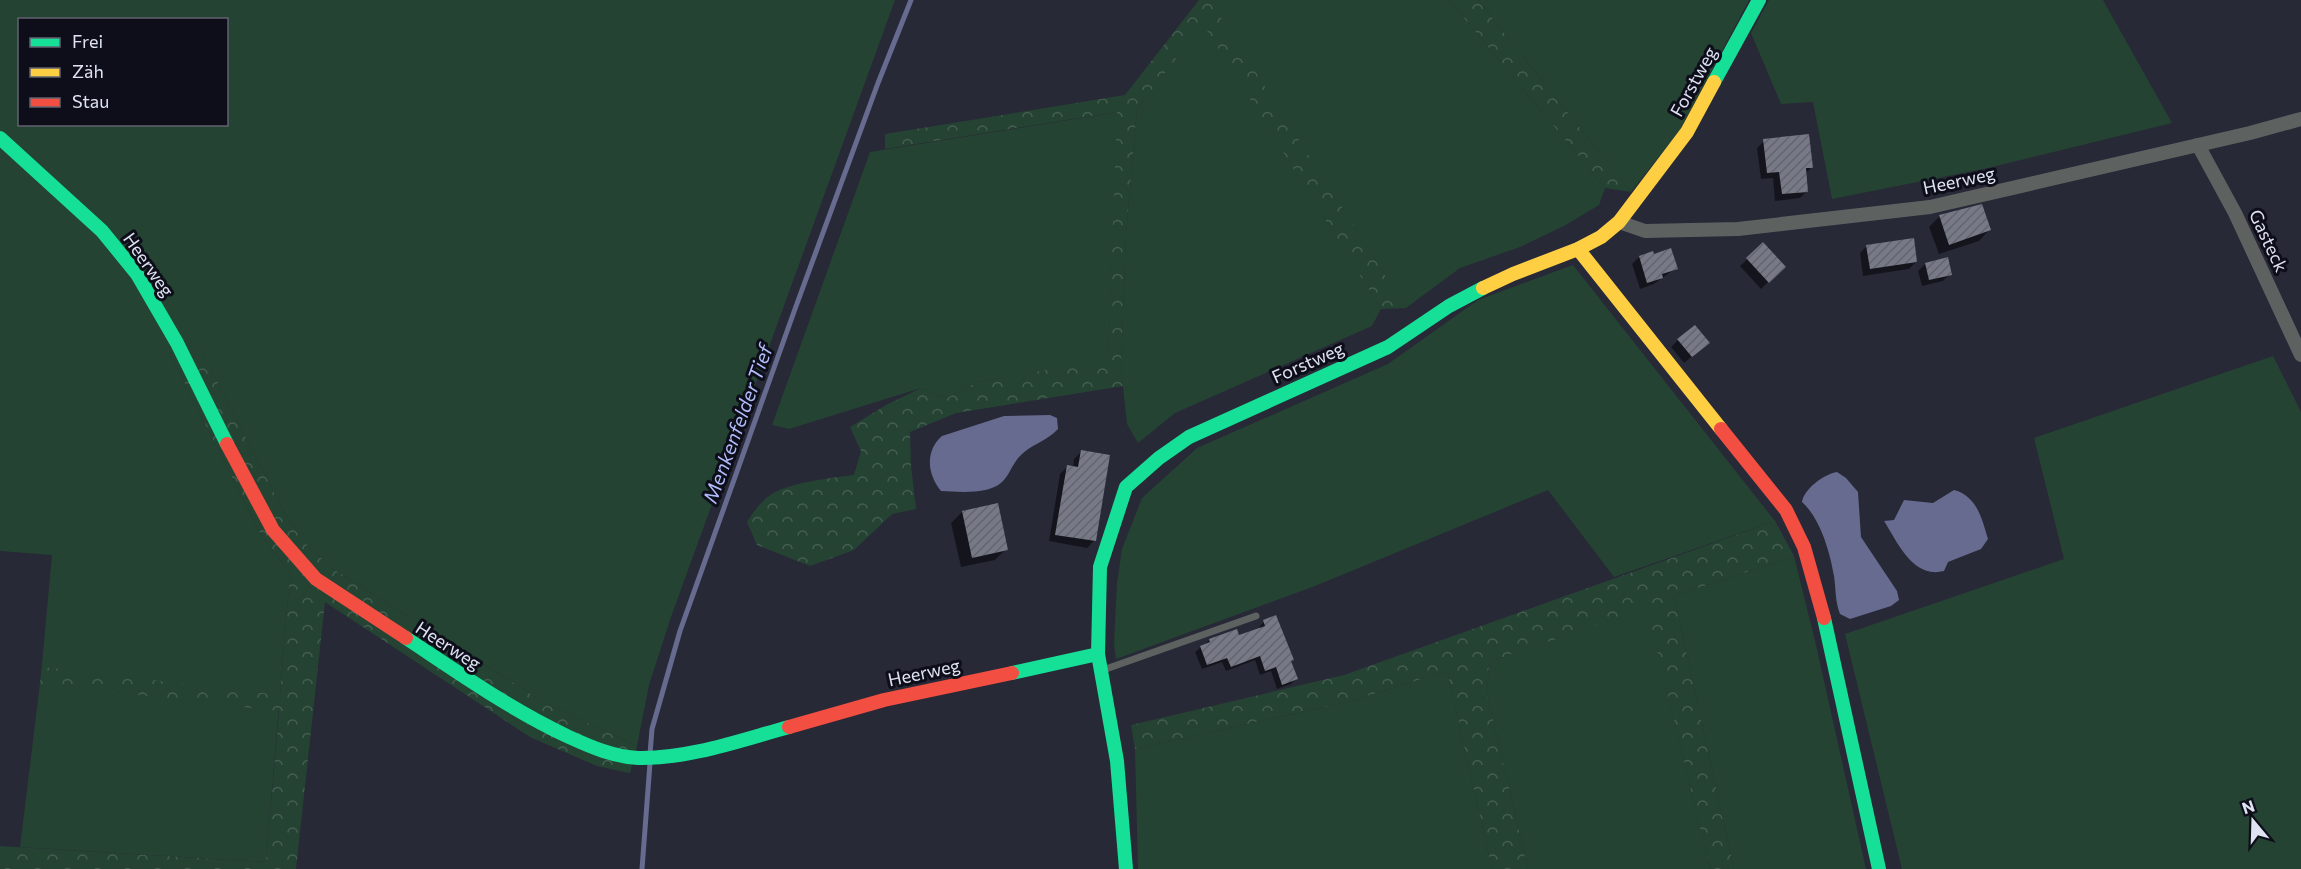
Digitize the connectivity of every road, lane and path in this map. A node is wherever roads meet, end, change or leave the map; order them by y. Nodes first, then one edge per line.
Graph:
1 (1759, 0) edge
2 (2301, 119) edge
3 (0, 138) edge
4 (2198, 145) junction
5 (1619, 222) junction
6 (1578, 249) junction
7 (2301, 355) edge
8 (1256, 616) dead end
9 (1098, 654) junction
10 (1101, 670) junction
11 (1126, 869) edge
12 (1879, 869) edge

1 - 5 street, Forstweg
2 - 4 street, Heerweg
3 - 9 street, Heerweg
4 - 5 street, Heerweg
4 - 7 street, Gasteck
5 - 6 street, Forstweg
6 - 9 street, Forstweg
6 - 12 street
8 - 10 lane
9 - 10 street, Forstweg
10 - 11 street, Forstweg

